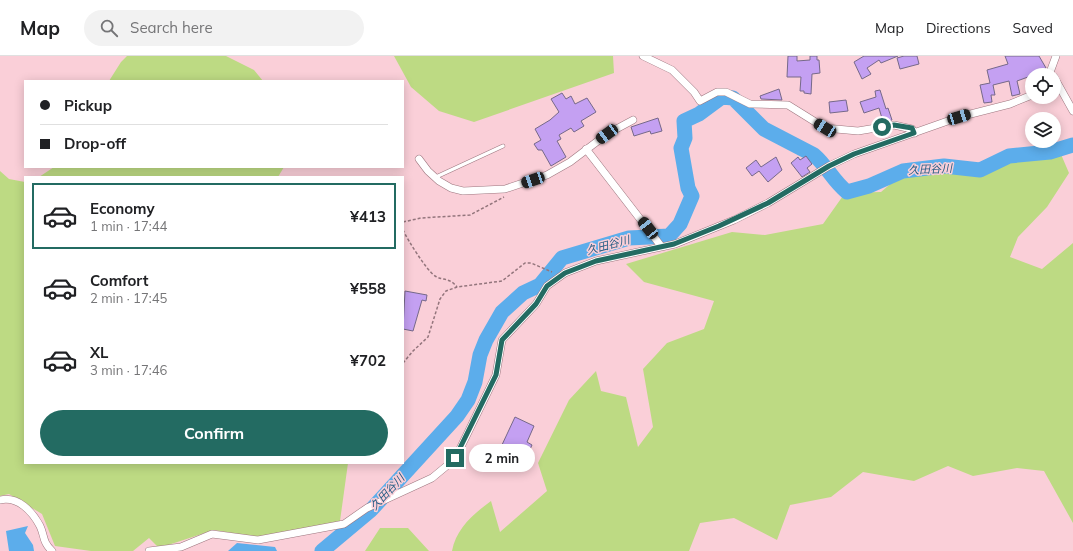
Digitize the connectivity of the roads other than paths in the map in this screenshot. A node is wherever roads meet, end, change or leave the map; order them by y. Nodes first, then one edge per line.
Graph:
1 (643, 56) edge
2 (1056, 56) edge
3 (1052, 68) edge
4 (1061, 90) edge
5 (1025, 99) edge
6 (1073, 111) edge
7 (633, 120) dead end
8 (914, 133) junction
9 (503, 146) dead end
10 (586, 149) junction
11 (419, 159) dead end
12 (435, 178) junction
13 (659, 243) junction
14 (0, 500) edge
15 (52, 551) edge
16 (149, 551) edge

1 - 8 street
2 - 3 street
4 - 6 street
5 - 8 street
7 - 10 street
8 - 13 street
9 - 12 lane
10 - 12 street
10 - 13 street
11 - 12 street
13 - 16 street
14 - 15 street

